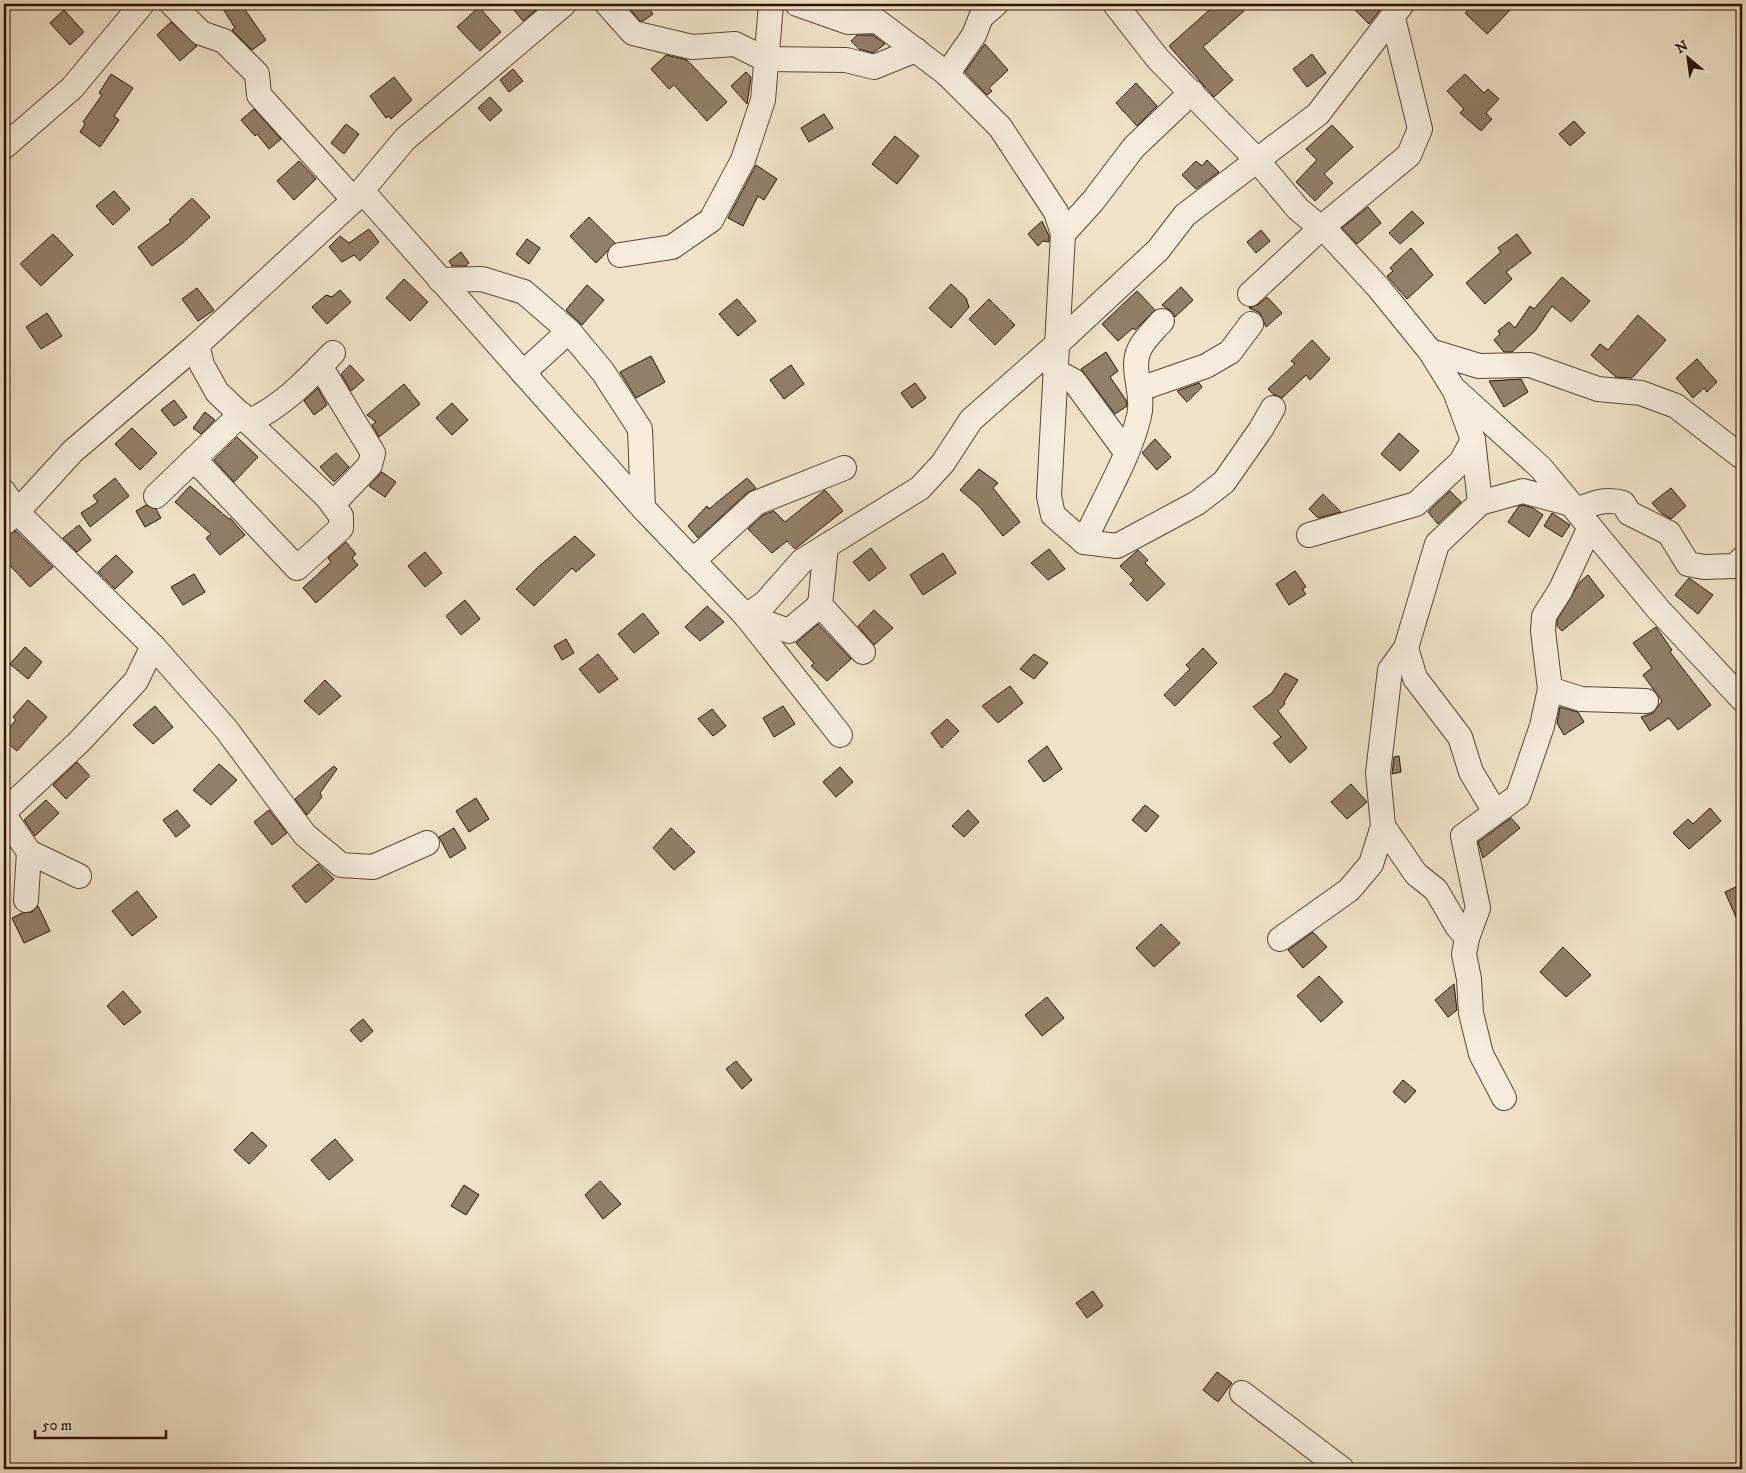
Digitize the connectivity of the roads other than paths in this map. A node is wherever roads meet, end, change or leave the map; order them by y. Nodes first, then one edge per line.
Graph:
1 (142, 4) edge
2 (172, 4) edge
3 (564, 4) edge
4 (606, 4) edge
5 (771, 4) edge
6 (797, 4) edge
7 (996, 4) edge
8 (1115, 4) edge
9 (1397, 11) edge
10 (916, 50) junction
11 (765, 59) junction
12 (947, 74) junction
13 (1192, 92) junction
14 (4, 147) edge
15 (1256, 158) junction
16 (358, 196) junction
17 (1321, 228) junction
18 (1063, 234) junction
19 (620, 255) dead end
20 (440, 280) junction
21 (1250, 294) dead end
22 (1162, 321) dead end
23 (1251, 324) dead end
24 (569, 331) junction
25 (198, 345) junction
26 (1056, 345) junction
27 (1430, 351) junction
28 (1055, 371) junction
29 (523, 373) junction
30 (1453, 388) junction
31 (1140, 389) junction
32 (1273, 408) dead end
33 (244, 418) junction
34 (1473, 440) junction
35 (1126, 452) junction
36 (1742, 457) edge
37 (194, 459) junction
38 (844, 468) dead end
39 (4, 492) edge
40 (156, 496) dead end
41 (1480, 503) junction
42 (332, 504) junction
43 (643, 508) junction
44 (1579, 513) junction
45 (10, 517) edge
46 (1309, 535) dead end
47 (1084, 542) junction
48 (826, 546) junction
49 (1742, 559) edge
50 (693, 561) junction
51 (820, 605) junction
52 (746, 616) junction
53 (153, 646) junction
54 (1406, 648) junction
55 (863, 652) dead end
56 (1550, 688) junction
57 (1742, 699) edge
58 (1646, 701) dead end
59 (840, 735) dead end
60 (1495, 812) junction
61 (4, 814) edge
62 (1383, 826) junction
63 (427, 843) dead end
64 (29, 852) junction
65 (79, 876) dead end
66 (26, 900) dead end
67 (1467, 938) junction
68 (1280, 939) dead end
69 (1504, 1098) dead end
70 (1242, 1393) dead end
71 (1342, 1469) edge

1 - 14 street
2 - 16 street
3 - 16 street
4 - 11 street
5 - 11 street
6 - 10 street
7 - 12 street
8 - 13 street
9 - 15 street
9 - 17 street
10 - 11 street
10 - 12 street
11 - 19 street
12 - 18 street
13 - 15 street
13 - 18 street
15 - 17 street
15 - 26 street
16 - 20 street
16 - 25 street
17 - 21 street
17 - 27 street
18 - 26 street
20 - 24 street
20 - 29 street
22 - 31 street
23 - 31 street
24 - 29 street
24 - 43 street
25 - 33 street
25 - 45 street
26 - 28 street
26 - 48 street
27 - 30 street
27 - 36 street
28 - 35 street
28 - 47 street
29 - 43 street
30 - 34 street
30 - 44 street
31 - 35 street
32 - 47 street
33 - 37 street
33 - 42 street
33 - 42 street
34 - 41 street
34 - 46 street
35 - 47 street
37 - 40 street
37 - 42 street
38 - 50 street
39 - 45 street
41 - 44 street
41 - 54 street
43 - 50 street
44 - 49 street
44 - 56 street
44 - 57 street
45 - 53 street
48 - 51 street
48 - 52 street
50 - 52 street
51 - 52 street
51 - 55 street
52 - 59 street
53 - 61 street
53 - 63 street
54 - 60 street
54 - 62 street
56 - 58 street
56 - 60 street
60 - 67 street
61 - 64 street
62 - 67 street
62 - 68 street
64 - 65 street
64 - 66 street
67 - 69 street
70 - 71 street

